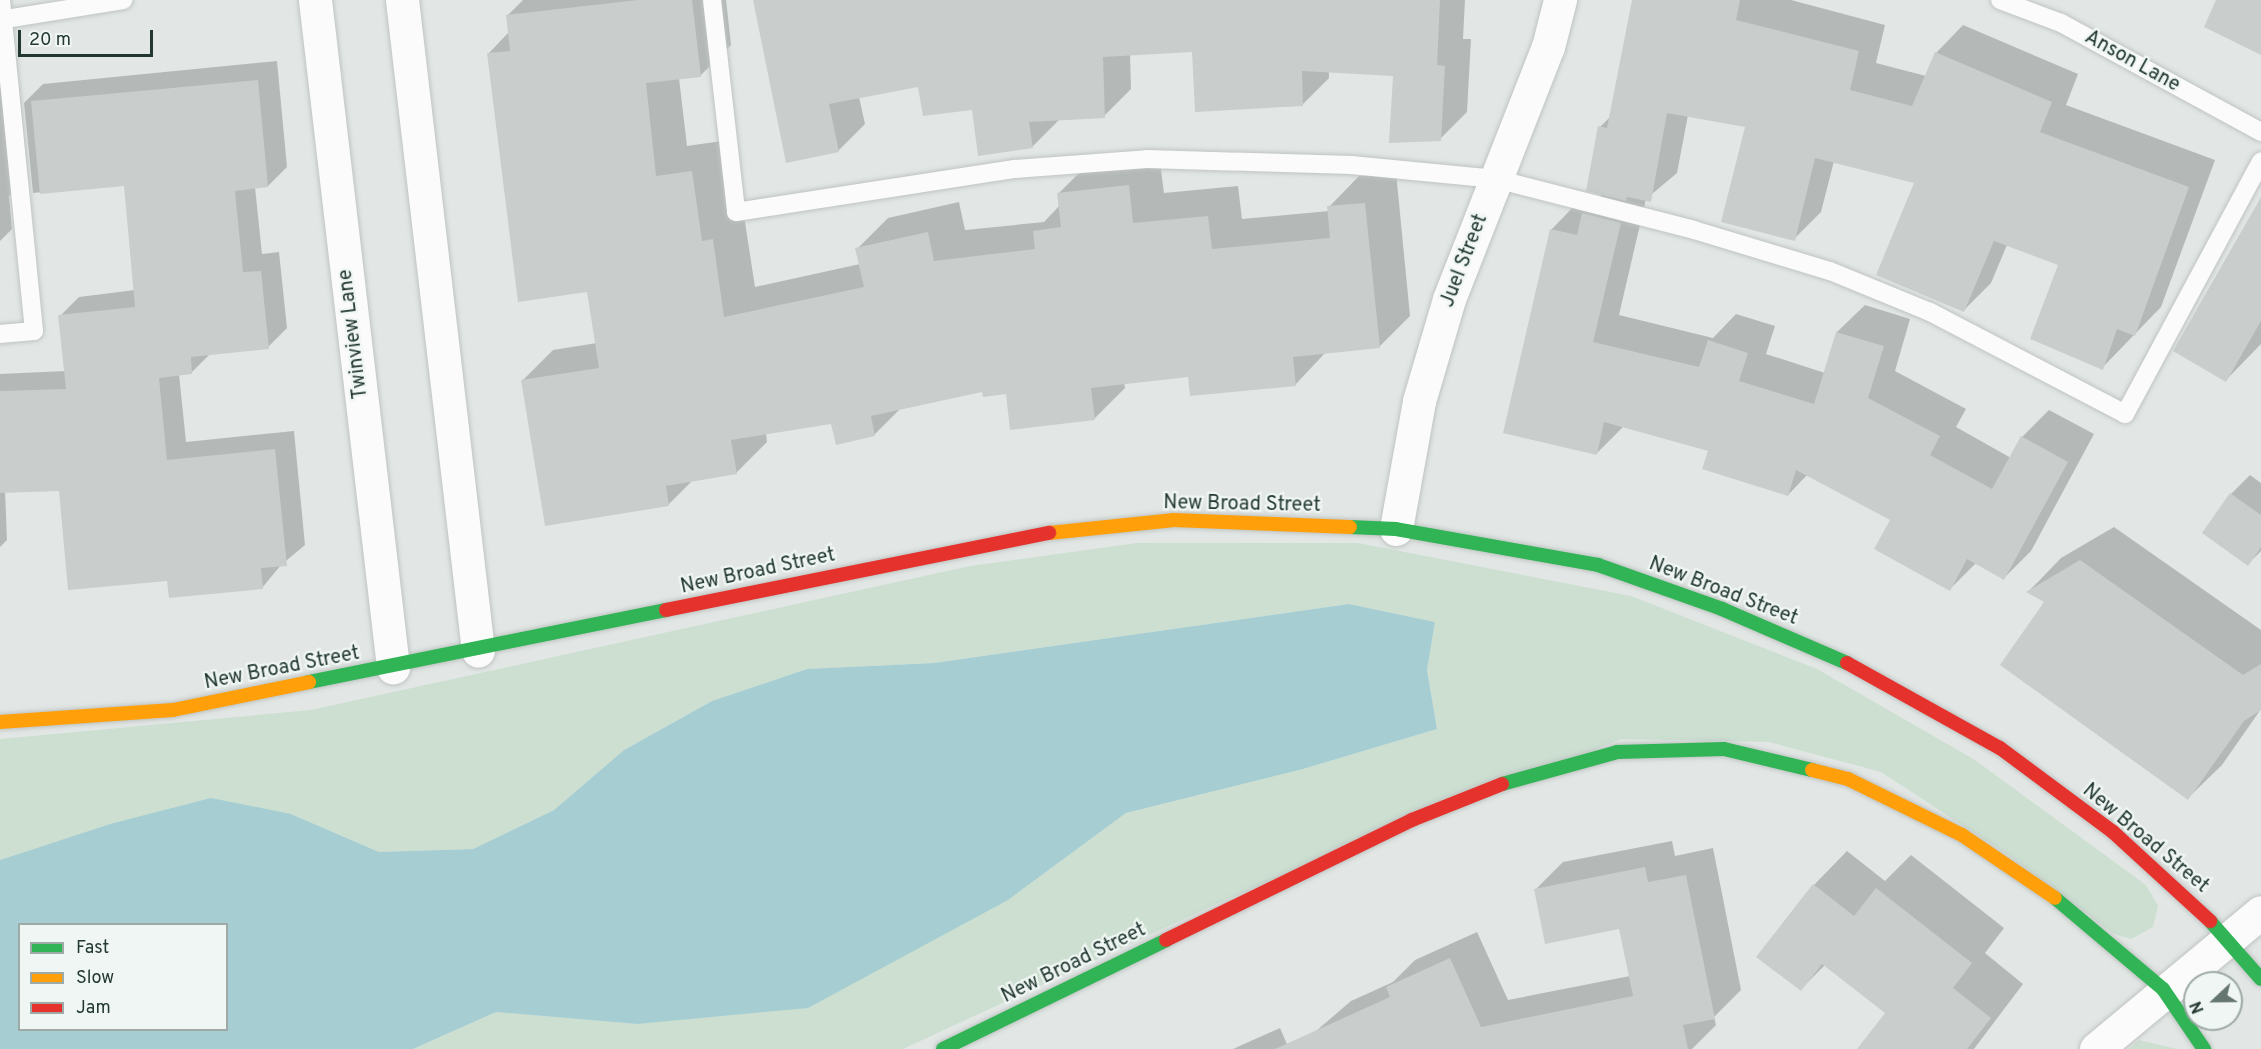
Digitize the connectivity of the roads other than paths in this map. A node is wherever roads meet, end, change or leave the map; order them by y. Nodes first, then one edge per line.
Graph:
1 (0, 0) edge
2 (123, 0) edge
3 (315, 0) edge
4 (402, 0) edge
5 (712, 0) edge
6 (1560, 0) edge
7 (2000, 0) edge
8 (1, 20) edge
9 (2261, 132) edge
10 (2261, 161) edge
11 (1496, 179) junction
12 (0, 334) edge
13 (1396, 529) junction
14 (478, 651) junction
15 (393, 667) junction
16 (0, 722) edge
17 (2261, 912) edge
18 (2228, 937) junction
19 (2261, 979) edge
20 (2163, 989) junction
21 (943, 1049) edge
22 (2096, 1049) edge
23 (2204, 1049) edge

1 - 8 lane
2 - 8 lane
3 - 15 street, Twinview Lane
4 - 14 street
5 - 11 lane
6 - 11 street, Juel Street
7 - 9 lane, Anson Lane
8 - 12 lane
10 - 11 lane
11 - 13 street, Juel Street
13 - 14 street, New Broad Street
13 - 18 street, New Broad Street
14 - 15 street, New Broad Street
15 - 16 street, New Broad Street
17 - 18 street
18 - 19 street, New Broad Street
18 - 20 street
20 - 21 street, New Broad Street
20 - 22 street
20 - 23 street, New Broad Street

